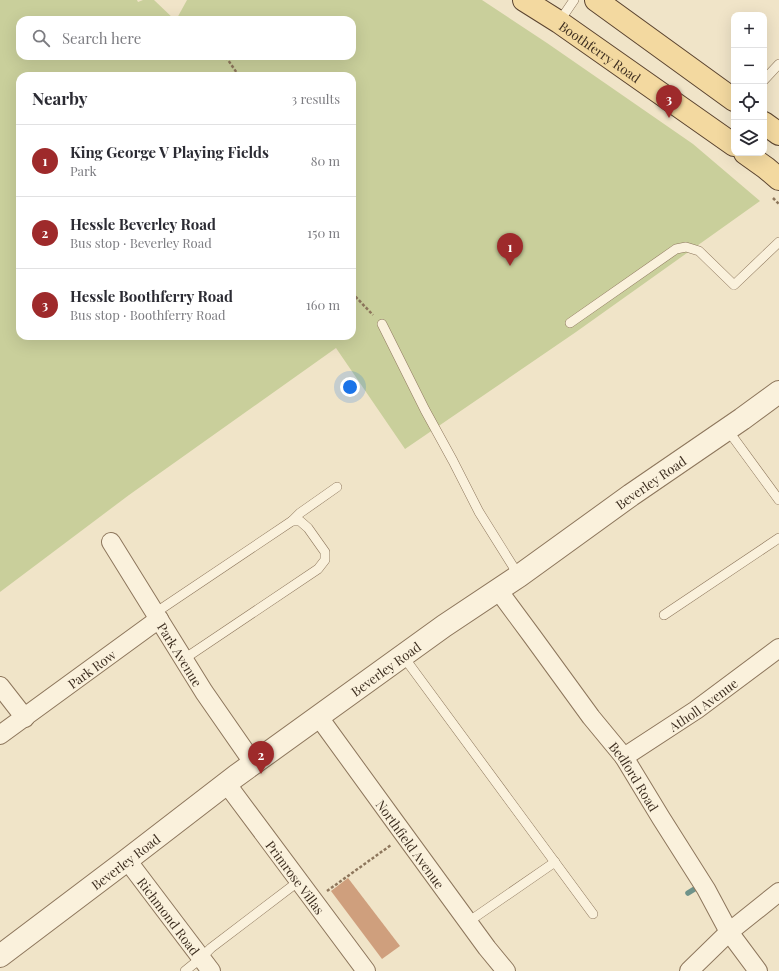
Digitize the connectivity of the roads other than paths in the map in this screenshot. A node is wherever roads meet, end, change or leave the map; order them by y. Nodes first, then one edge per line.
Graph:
1 (524, 0) edge
2 (574, 0) edge
3 (596, 0) edge
4 (559, 22) junction
5 (779, 64) edge
6 (767, 77) edge
7 (731, 98) edge
8 (767, 124) edge
9 (779, 134) edge
10 (731, 143) edge
11 (749, 156) edge
12 (779, 179) edge
13 (779, 242) edge
14 (382, 324) road end
15 (570, 324) dead end
16 (779, 392) edge
17 (727, 430) junction
18 (337, 487) dead end
19 (779, 500) edge
20 (292, 521) junction
21 (779, 538) edge
22 (111, 542) dead end
23 (519, 576) junction
24 (498, 590) junction
25 (664, 615) dead end
26 (157, 616) junction
27 (779, 648) edge
28 (403, 656) junction
29 (184, 659) junction
30 (0, 686) edge
31 (318, 716) junction
32 (25, 718) junction
33 (0, 736) edge
34 (624, 757) junction
35 (254, 764) junction
36 (226, 783) junction
37 (127, 860) junction
38 (555, 862) junction
39 (299, 881) junction
40 (779, 892) edge
41 (593, 914) dead end
42 (468, 922) junction
43 (729, 932) junction
44 (0, 956) edge
45 (206, 965) edge
46 (185, 971) edge
47 (366, 971) edge
48 (506, 971) edge
49 (689, 971) edge
50 (758, 971) edge

1 - 4 main road, Boothferry Road
2 - 4 lane
3 - 7 main road
4 - 10 main road, Boothferry Road
5 - 6 lane
8 - 9 main road
11 - 12 main road
13 - 15 lane
14 - 23 lane
16 - 17 street, Beverley Road
17 - 19 lane
17 - 23 street, Beverley Road
18 - 20 lane
20 - 26 lane
20 - 29 lane
21 - 25 lane
22 - 26 street, Park Avenue
23 - 24 street, Beverley Road
24 - 28 street, Beverley Road
24 - 34 street, Bedford Road
26 - 29 street, Park Avenue
26 - 32 street, Park Row
27 - 34 street, Atholl Avenue
28 - 31 street, Beverley Road
28 - 38 lane
29 - 35 street, Park Avenue
30 - 32 street
31 - 35 street, Beverley Road
31 - 42 street, Northfield Avenue
32 - 33 street, Park Row
34 - 43 street, Bedford Road
35 - 36 street, Beverley Road
36 - 37 street, Beverley Road
36 - 39 street, Primrose Villas
37 - 44 street, Beverley Road
37 - 45 street, Richmond Road
38 - 41 lane
38 - 42 lane
39 - 45 lane
39 - 47 street, Primrose Villas
40 - 43 street
42 - 48 street, Northfield Avenue
43 - 49 street
43 - 50 street, Bedford Road
45 - 46 lane

